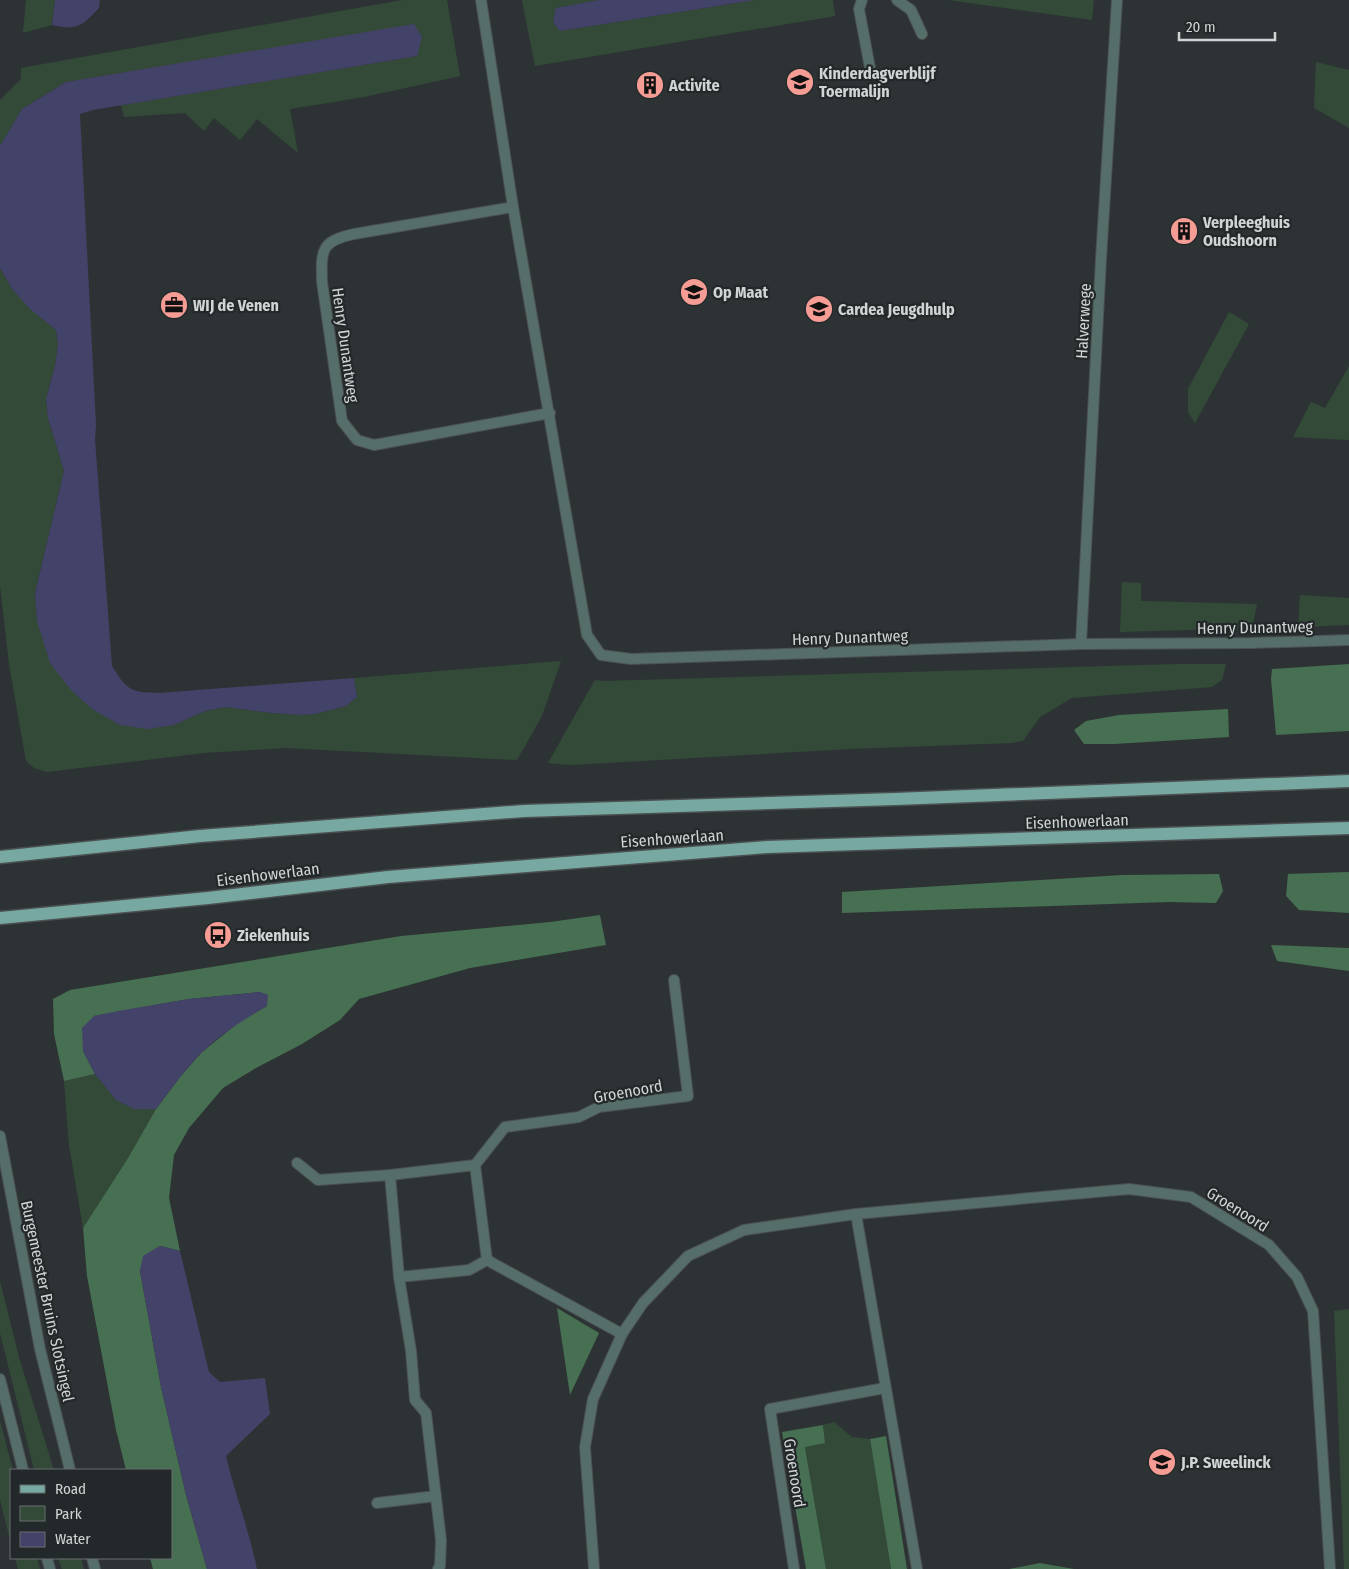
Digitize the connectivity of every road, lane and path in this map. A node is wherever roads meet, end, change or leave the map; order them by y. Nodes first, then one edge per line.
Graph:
1 (481, 0) edge
2 (862, 0) edge
3 (897, 0) edge
4 (1117, 0) edge
5 (922, 34) dead end
6 (870, 68) dead end
7 (513, 207) junction
8 (550, 413) junction
9 (1349, 640) edge
10 (1081, 644) junction
11 (1349, 781) edge
12 (1349, 828) edge
13 (0, 858) edge
14 (0, 918) edge
15 (674, 980) dead end
16 (0, 1136) edge
17 (297, 1163) dead end
18 (475, 1165) junction
19 (390, 1175) junction
20 (856, 1214) junction
21 (487, 1260) junction
22 (399, 1278) junction
23 (622, 1334) junction
24 (0, 1379) edge
25 (886, 1388) junction
26 (23, 1469) edge
27 (70, 1469) edge
28 (436, 1496) junction
29 (377, 1503) dead end
30 (438, 1569) edge
31 (594, 1569) edge
32 (794, 1569) edge
33 (917, 1569) edge
34 (1330, 1569) edge

1 - 7 street, Henry Dunantweg
2 - 6 street
3 - 5 street
4 - 10 street, Halverwege
7 - 8 street, Henry Dunantweg
7 - 8 street, Henry Dunantweg
8 - 10 street, Henry Dunantweg
9 - 10 street, Henry Dunantweg
11 - 13 main road, Eisenhowerlaan
12 - 14 main road, Eisenhowerlaan
15 - 18 street, Groenoord
16 - 27 street, Burgemeester Bruins Slotsingel
17 - 19 street
18 - 19 street
18 - 21 street
19 - 22 street
20 - 23 street, Groenoord
20 - 25 street
20 - 34 street, Groenoord
21 - 22 street
21 - 23 street
22 - 28 street
23 - 31 street, Groenoord
24 - 26 street
25 - 32 street, Groenoord
25 - 33 street
28 - 29 street
28 - 30 street

